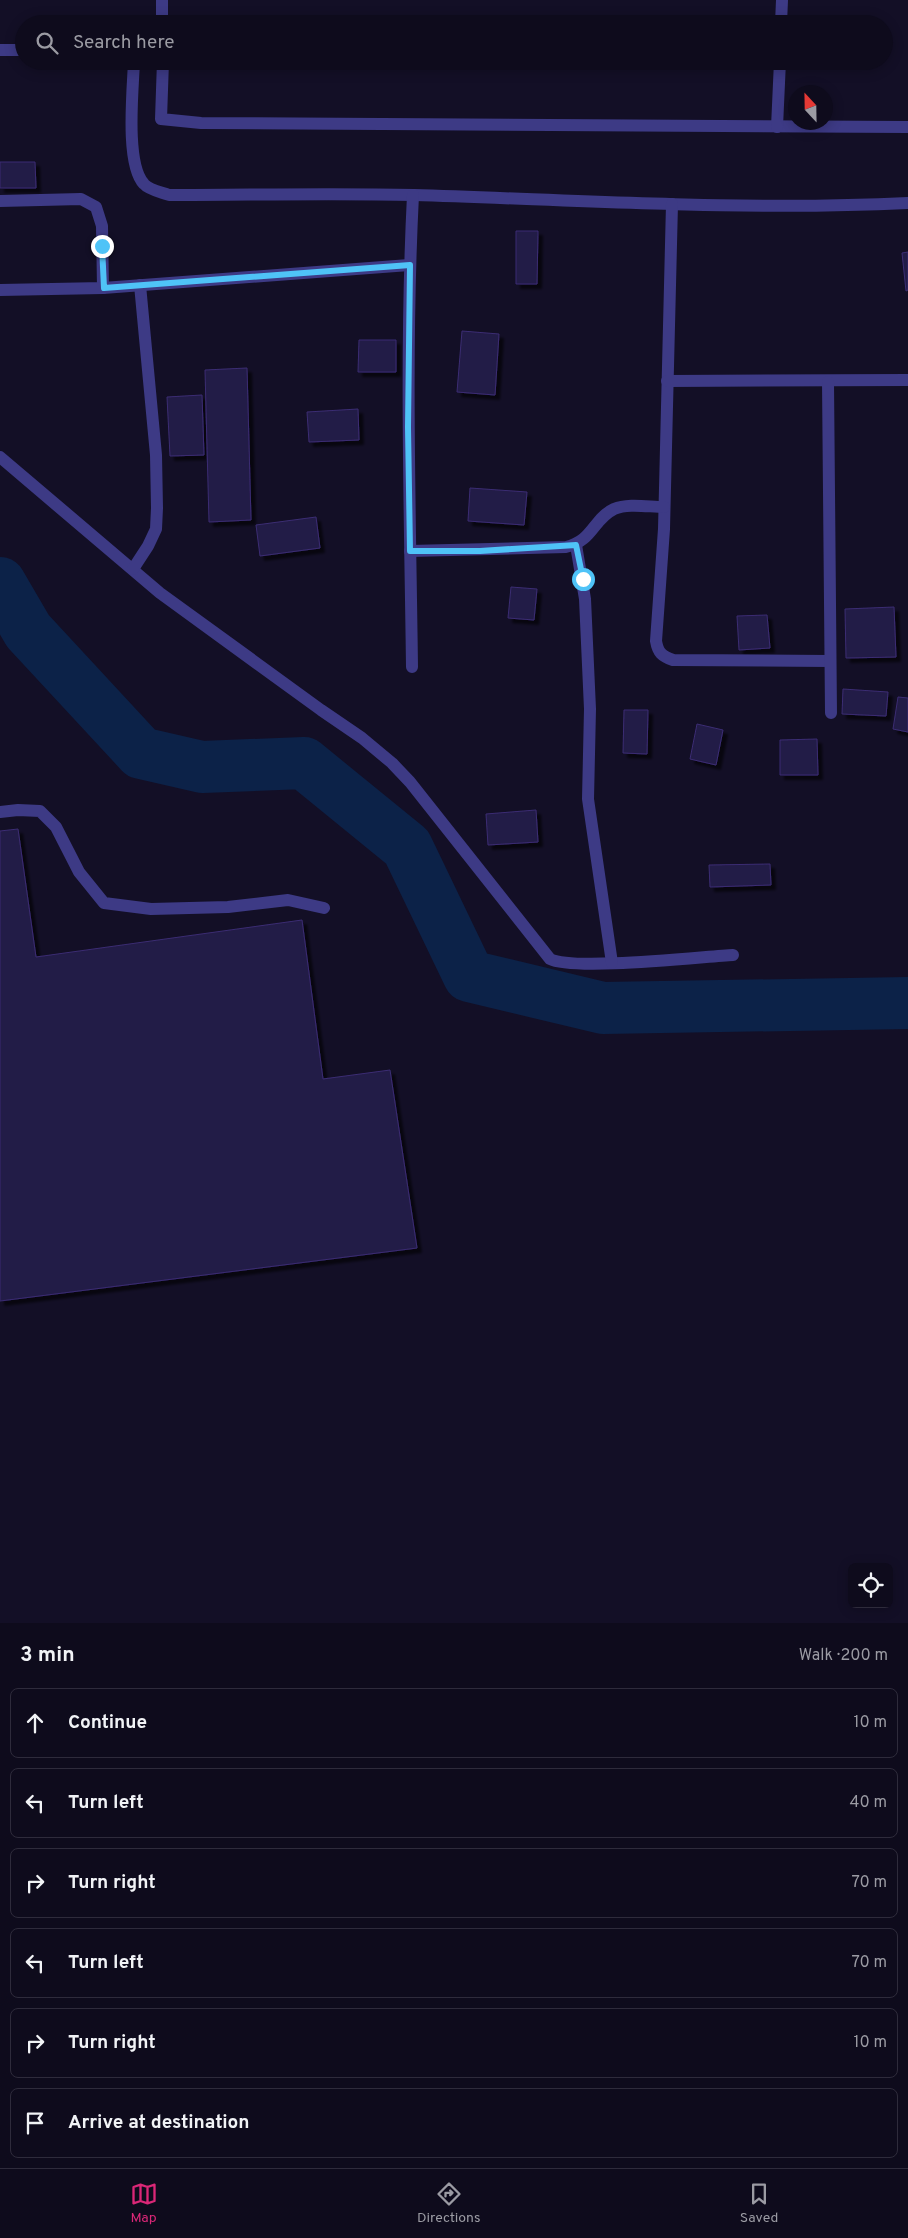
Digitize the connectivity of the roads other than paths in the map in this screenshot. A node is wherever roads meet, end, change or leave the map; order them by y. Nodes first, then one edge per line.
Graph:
1 (162, 0) edge
2 (782, 0) edge
3 (162, 15) edge
4 (781, 15) edge
5 (0, 50) edge
6 (15, 50) edge
7 (134, 70) edge
8 (163, 70) edge
9 (780, 70) edge
10 (777, 127) junction
11 (908, 127) edge
12 (413, 195) junction
13 (0, 201) edge
14 (908, 203) edge
15 (672, 204) junction
16 (410, 265) junction
17 (140, 285) junction
18 (104, 288) junction
19 (0, 290) edge
20 (908, 380) edge
21 (667, 381) junction
22 (828, 382) junction
23 (0, 457) edge
24 (664, 507) junction
25 (576, 545) junction
26 (410, 551) junction
27 (133, 569) junction
28 (830, 661) junction
29 (412, 667) dead end
30 (831, 713) dead end
31 (0, 812) edge
32 (324, 908) dead end
33 (733, 955) dead end
34 (612, 963) junction

1 - 3 street
2 - 4 street
5 - 6 street
7 - 12 street
8 - 10 street
9 - 10 street
10 - 11 street
12 - 15 street
12 - 16 street
13 - 18 street
14 - 15 street
15 - 21 street
16 - 17 street
16 - 26 street
17 - 18 street
17 - 27 street
18 - 19 street
20 - 22 street
21 - 22 street
21 - 24 street
22 - 28 street
23 - 27 street
24 - 25 street
24 - 28 street
25 - 26 street
25 - 34 street
26 - 29 street
27 - 34 street
28 - 30 street
31 - 32 street
33 - 34 street

